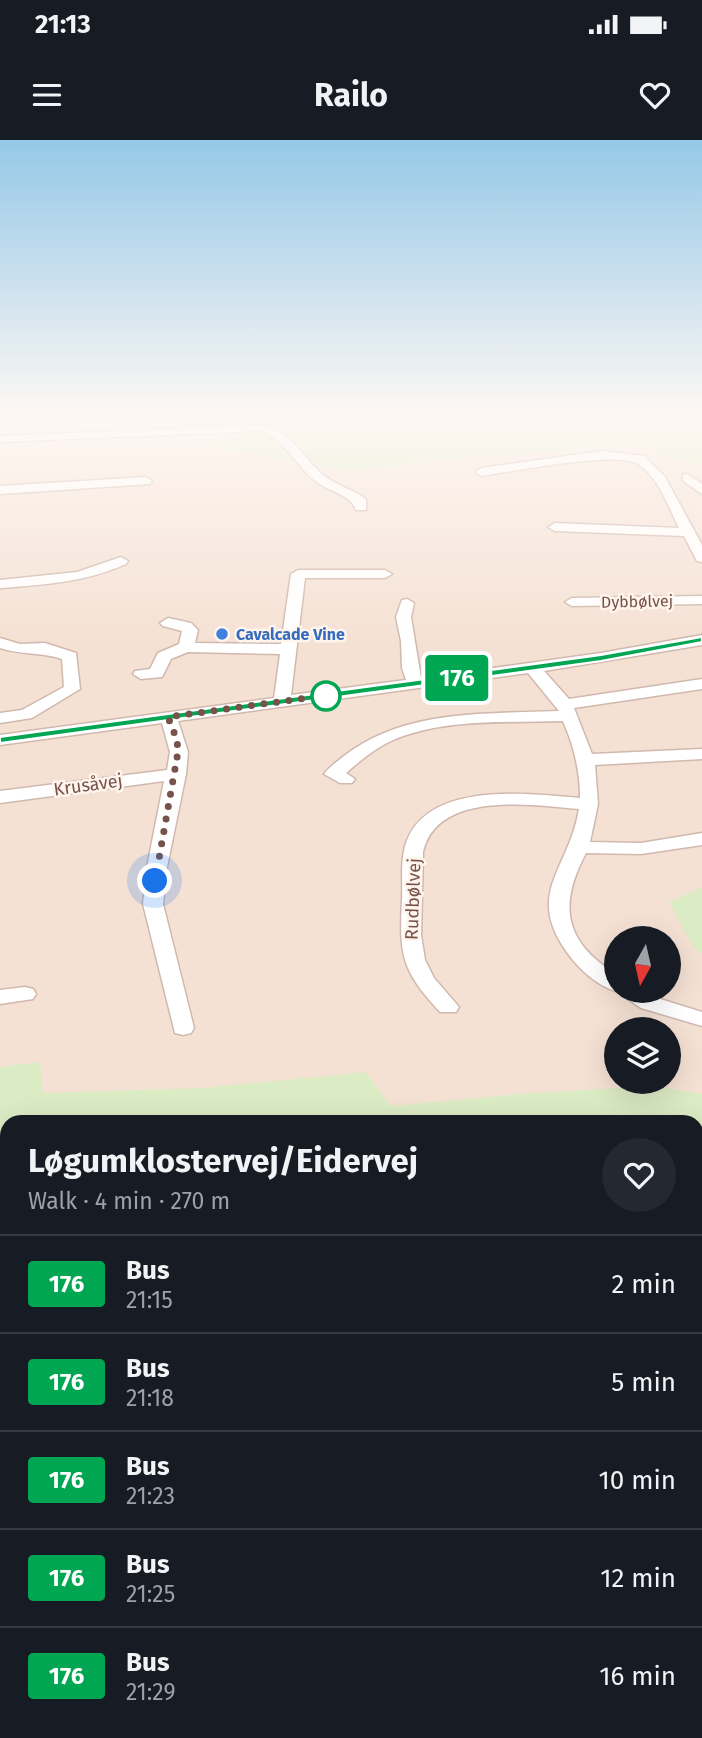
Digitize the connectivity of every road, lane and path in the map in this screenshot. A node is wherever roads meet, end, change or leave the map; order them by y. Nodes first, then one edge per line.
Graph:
1 (344, 491) edge
2 (667, 491) edge
3 (362, 507) dead end
4 (555, 527) dead end
5 (689, 532) junction
6 (702, 558) edge
7 (121, 561) dead end
8 (385, 573) dead end
9 (0, 584) edge
10 (702, 600) edge
11 (572, 602) dead end
12 (407, 603) dead end
13 (168, 623) dead end
14 (702, 640) edge
15 (0, 643) edge
16 (186, 647) junction
17 (287, 649) junction
18 (533, 668) junction
19 (141, 674) dead end
20 (416, 683) junction
21 (702, 684) edge
22 (282, 701) junction
23 (566, 710) junction
24 (168, 717) junction
25 (0, 718) edge
26 (0, 740) edge
27 (702, 754) edge
28 (586, 760) junction
29 (177, 774) junction
30 (346, 779) dead end
31 (0, 797) edge
32 (589, 804) junction
33 (702, 839) edge
34 (579, 847) junction
35 (604, 975) edge
36 (25, 994) dead end
37 (0, 997) edge
38 (649, 1003) edge
39 (448, 1007) dead end
40 (702, 1019) edge
41 (183, 1028) dead end

1 - 3 street
2 - 5 street
4 - 5 street
5 - 6 street
7 - 9 street
8 - 17 street
10 - 11 street, Dybbølvej
12 - 20 street
13 - 16 street
14 - 18 street
15 - 25 street
16 - 17 street
16 - 19 street
17 - 22 street
18 - 20 street
18 - 23 street
20 - 22 street
21 - 23 street
22 - 24 street
23 - 28 street
23 - 30 street
24 - 26 street
24 - 29 street
27 - 28 street
28 - 32 street
29 - 31 street, Krusåvej
29 - 41 street
32 - 34 street
32 - 39 street, Rudbølvej
33 - 34 street
34 - 35 street
36 - 37 street
38 - 40 street

